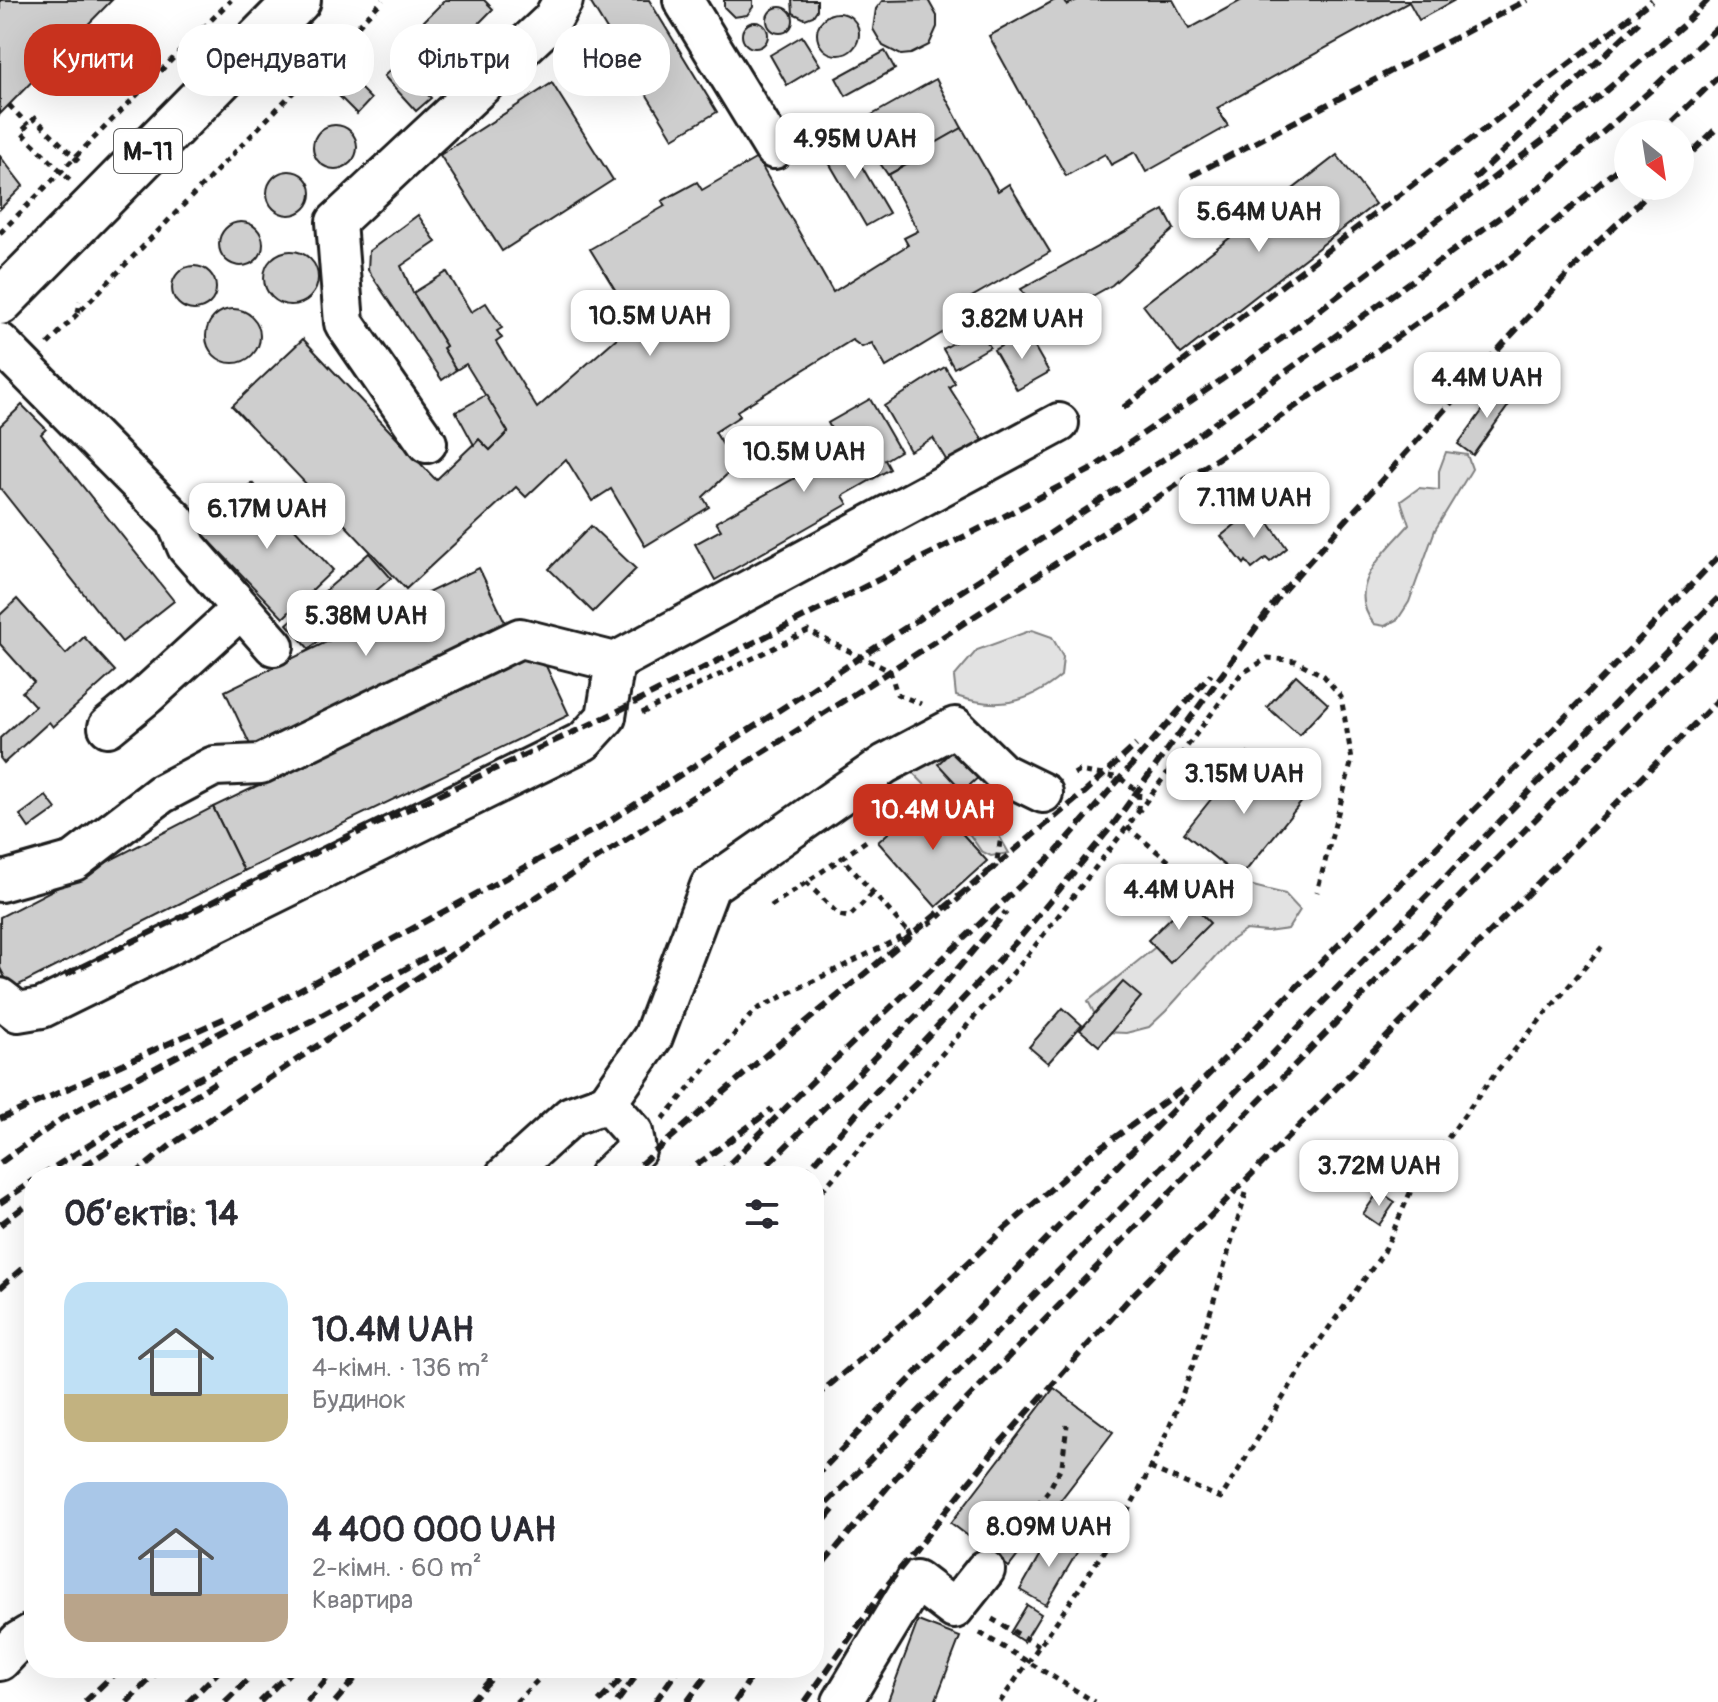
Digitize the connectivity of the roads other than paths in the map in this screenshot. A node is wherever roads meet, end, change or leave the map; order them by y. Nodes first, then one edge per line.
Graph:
1 (563, 0) edge
2 (683, 0) edge
3 (284, 4) edge
4 (774, 149) dead end
5 (0, 302) edge
6 (12, 355) edge
7 (1059, 423) dead end
8 (427, 443) dead end
9 (241, 609) junction
10 (274, 646) dead end
11 (615, 662) junction
12 (108, 727) dead end
13 (1043, 793) dead end
14 (0, 882) edge
15 (0, 998) edge
16 (607, 1103) junction
17 (516, 1166) edge
18 (619, 1166) edge
19 (985, 1570) road end
20 (24, 1638) edge
21 (0, 1661) edge
22 (842, 1702) edge

1 - 8 lane
2 - 4 lane
3 - 5 main road, М-11
6 - 9 lane
7 - 11 lane
9 - 10 lane
9 - 12 lane
11 - 14 lane
11 - 15 lane
13 - 16 lane
16 - 17 lane
16 - 18 lane
19 - 22 lane
20 - 21 lane

